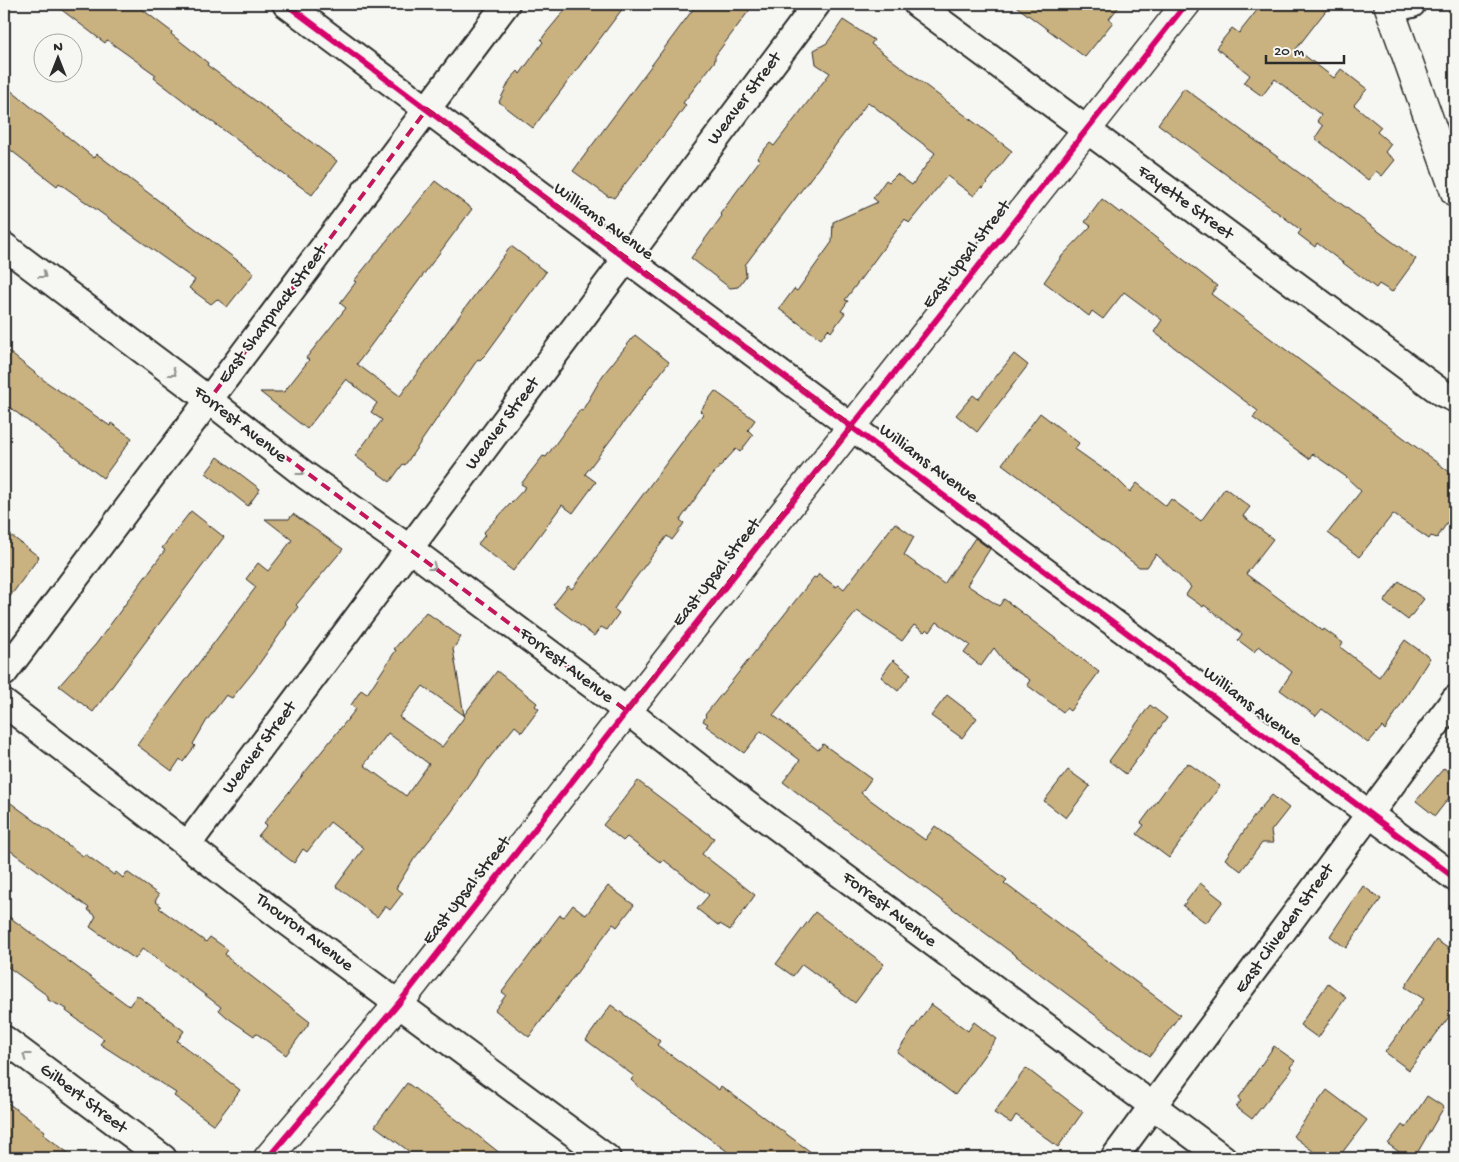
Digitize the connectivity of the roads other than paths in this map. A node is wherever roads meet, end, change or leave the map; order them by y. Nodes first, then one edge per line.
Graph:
1 (286, 4) edge
2 (506, 4) edge
3 (817, 4) edge
4 (917, 4) edge
5 (1186, 4) edge
6 (1397, 6) edge
7 (427, 109) junction
8 (1086, 129) junction
9 (1455, 192) edge
10 (4, 246) edge
11 (627, 258) junction
12 (1455, 399) edge
13 (209, 400) junction
14 (852, 426) junction
15 (410, 549) junction
16 (4, 673) edge
17 (1455, 699) edge
18 (4, 703) edge
19 (627, 711) junction
20 (1369, 814) junction
21 (188, 844) junction
22 (1455, 878) edge
23 (399, 1004) junction
24 (4, 1039) edge
25 (1154, 1105) junction
26 (163, 1158) edge
27 (268, 1158) edge
28 (607, 1158) edge
29 (1114, 1158) edge
30 (1223, 1158) edge

1 - 7 street, Williams Avenue
2 - 7 street, East Sharpnack Street
3 - 11 street, Weaver Street
4 - 8 street, Fayette Street
5 - 8 street, East Upsal Street
6 - 9 street
7 - 11 street, Williams Avenue
7 - 13 street, East Sharpnack Street
8 - 12 street, Fayette Street
8 - 14 street, East Upsal Street
10 -> 13 street, Forrest Avenue
11 - 14 street, Williams Avenue
11 - 15 street, Weaver Street
13 -> 15 street, Forrest Avenue
13 - 16 street, East Sharpnack Street
14 - 19 street, East Upsal Street
14 - 20 street, Williams Avenue
15 -> 19 street, Forrest Avenue
15 - 21 street, Weaver Street
17 - 20 street, East Cliveden Street
18 - 21 street, Thouron Avenue
19 - 23 street, East Upsal Street
19 - 25 street, Forrest Avenue
20 - 22 street, Williams Avenue
20 - 25 street, East Cliveden Street
21 - 23 street, Thouron Avenue
23 - 27 street, East Upsal Street
23 - 28 street, Thouron Avenue
26 -> 24 street, Gilbert Street
25 - 29 street, East Cliveden Street
25 - 30 street, Forrest Avenue

